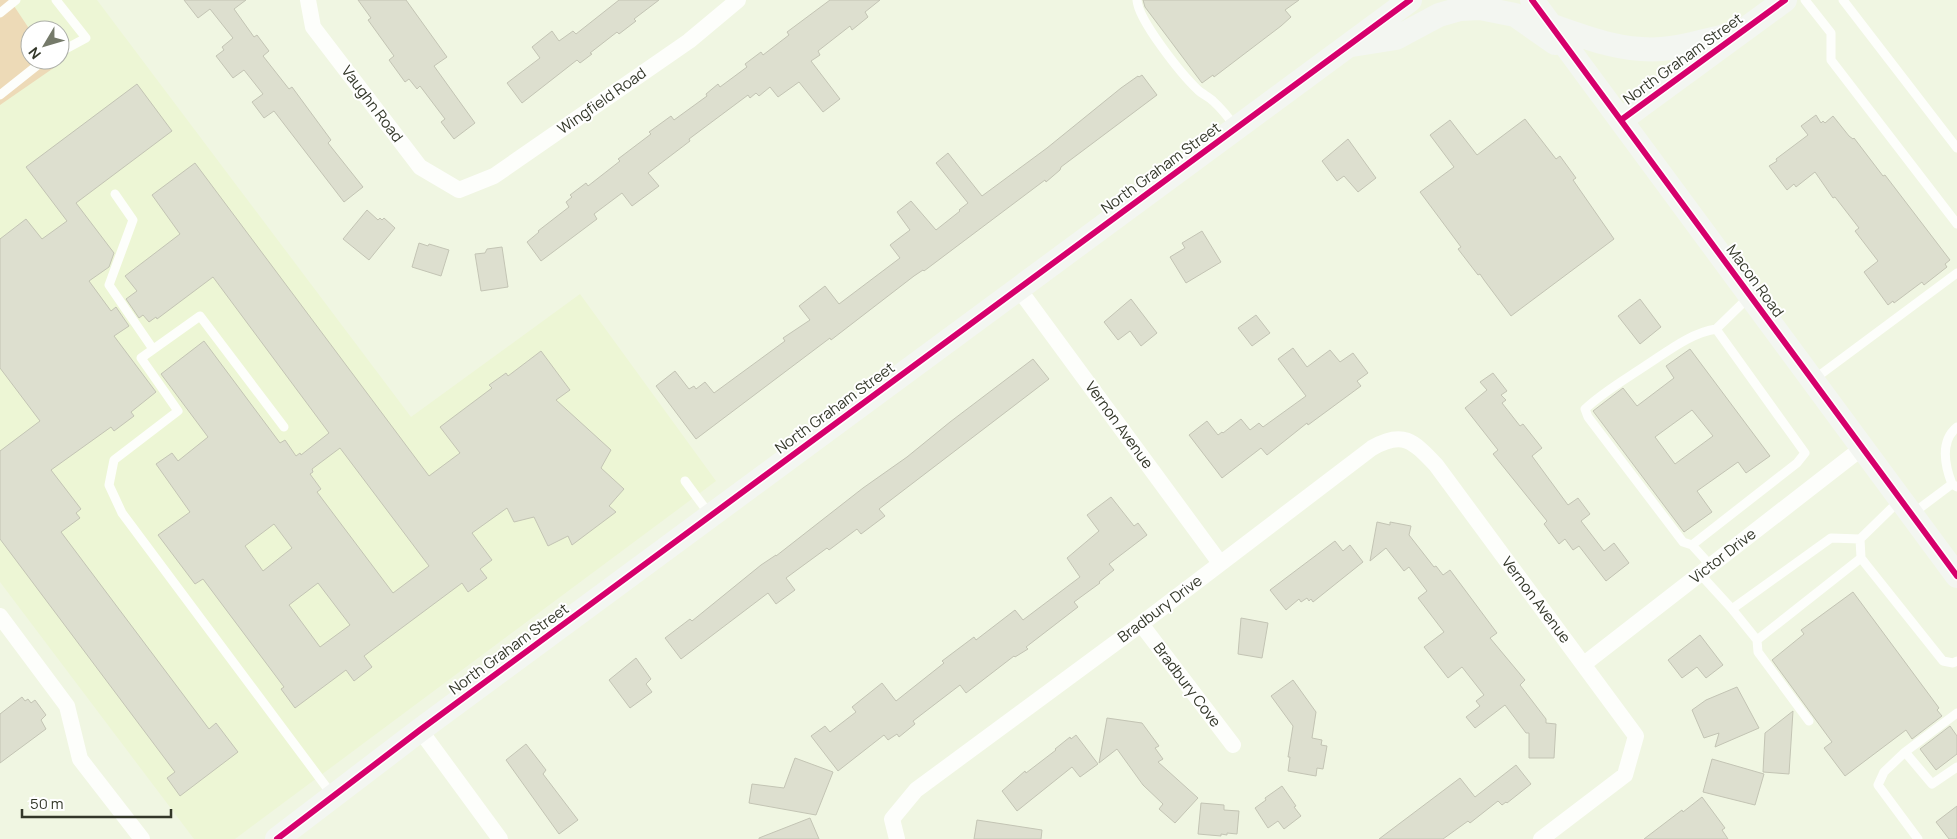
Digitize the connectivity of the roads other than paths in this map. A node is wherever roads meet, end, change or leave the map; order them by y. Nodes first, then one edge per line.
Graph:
1 (16, 0) edge
2 (56, 0) edge
3 (308, 0) edge
4 (738, 0) edge
5 (1137, 0) edge
6 (1410, 0) edge
7 (1532, 0) edge
8 (1784, 0) edge
9 (1806, 0) edge
10 (1843, 0) edge
11 (0, 13) edge
12 (1550, 25) junction
13 (1740, 33) junction
14 (1348, 45) junction
15 (70, 47) edge
16 (1572, 54) junction
17 (31, 70) edge
18 (0, 95) edge
19 (1621, 120) junction
20 (1236, 128) junction
21 (1957, 148) edge
22 (459, 190) joint
23 (115, 194) dead end
24 (1957, 224) edge
25 (1957, 274) edge
26 (1018, 288) junction
27 (1750, 296) junction
28 (1716, 329) junction
29 (153, 349) junction
30 (1812, 380) junction
31 (284, 427) dead end
32 (1957, 427) edge
33 (1862, 448) junction
34 (1436, 465) joint
35 (685, 481) dead end
36 (1954, 486) edge
37 (1906, 507) junction
38 (711, 515) junction
39 (1860, 539) junction
40 (1692, 545) junction
41 (1862, 558) junction
42 (1220, 563) junction
43 (1705, 570) junction
44 (1957, 576) edge
45 (1732, 609) junction
46 (0, 616) edge
47 (1141, 624) junction
48 (1757, 640) junction
49 (1957, 661) edge
50 (1584, 664) junction
51 (1957, 713) edge
52 (1809, 721) dead end
53 (420, 730) junction
54 (1234, 745) dead end
55 (1905, 752) junction
56 (1957, 767) edge
57 (333, 797) junction
58 (142, 839) edge
59 (277, 839) edge
60 (500, 839) edge
61 (897, 839) edge
62 (1542, 839) edge
63 (1918, 839) edge

1 - 11 lane
2 - 15 lane
3 - 22 street, Vaughn Road
4 - 22 street, Wingfield Road
5 - 20 lane
6 - 14 main road, North Graham Street
7 - 12 main road, Macon Road
8 - 13 main road, North Graham Street
9 - 24 lane
10 - 21 lane
12 - 13 main road
12 - 16 main road, Macon Road
13 - 19 main road, North Graham Street
14 - 16 main road
14 - 20 main road, North Graham Street
16 - 19 main road, Macon Road
17 - 18 lane
19 - 27 main road, Macon Road
20 - 26 main road, North Graham Street
23 - 29 lane
25 - 30 lane
26 - 38 main road, North Graham Street
26 - 42 street, Vernon Avenue
27 - 28 lane
27 - 30 main road, Macon Road
28 - 40 lane
28 - 40 lane
29 - 31 lane
29 - 57 lane
30 - 33 main road, Macon Road
32 - 36 lane
33 - 37 main road, Macon Road
33 - 43 street, Victor Drive
34 - 42 street, Bradbury Drive
34 - 50 street, Vernon Avenue
35 - 38 lane
36 - 37 lane
37 - 39 lane
37 - 44 main road, Macon Road
38 - 53 main road, North Graham Street
39 - 41 lane
39 - 45 lane
40 - 43 lane
41 - 48 lane
41 - 49 lane
42 - 47 street, Bradbury Drive
43 - 45 lane
43 - 50 street, Victor Drive
45 - 48 lane
46 - 58 street
47 - 54 street, Bradbury Cove
47 - 61 street, Bradbury Drive
48 - 52 lane
50 - 62 street, Vernon Avenue
51 - 55 lane
53 - 57 main road, North Graham Street
53 - 60 street
55 - 56 lane
55 - 63 lane
57 - 59 main road, North Graham Street

